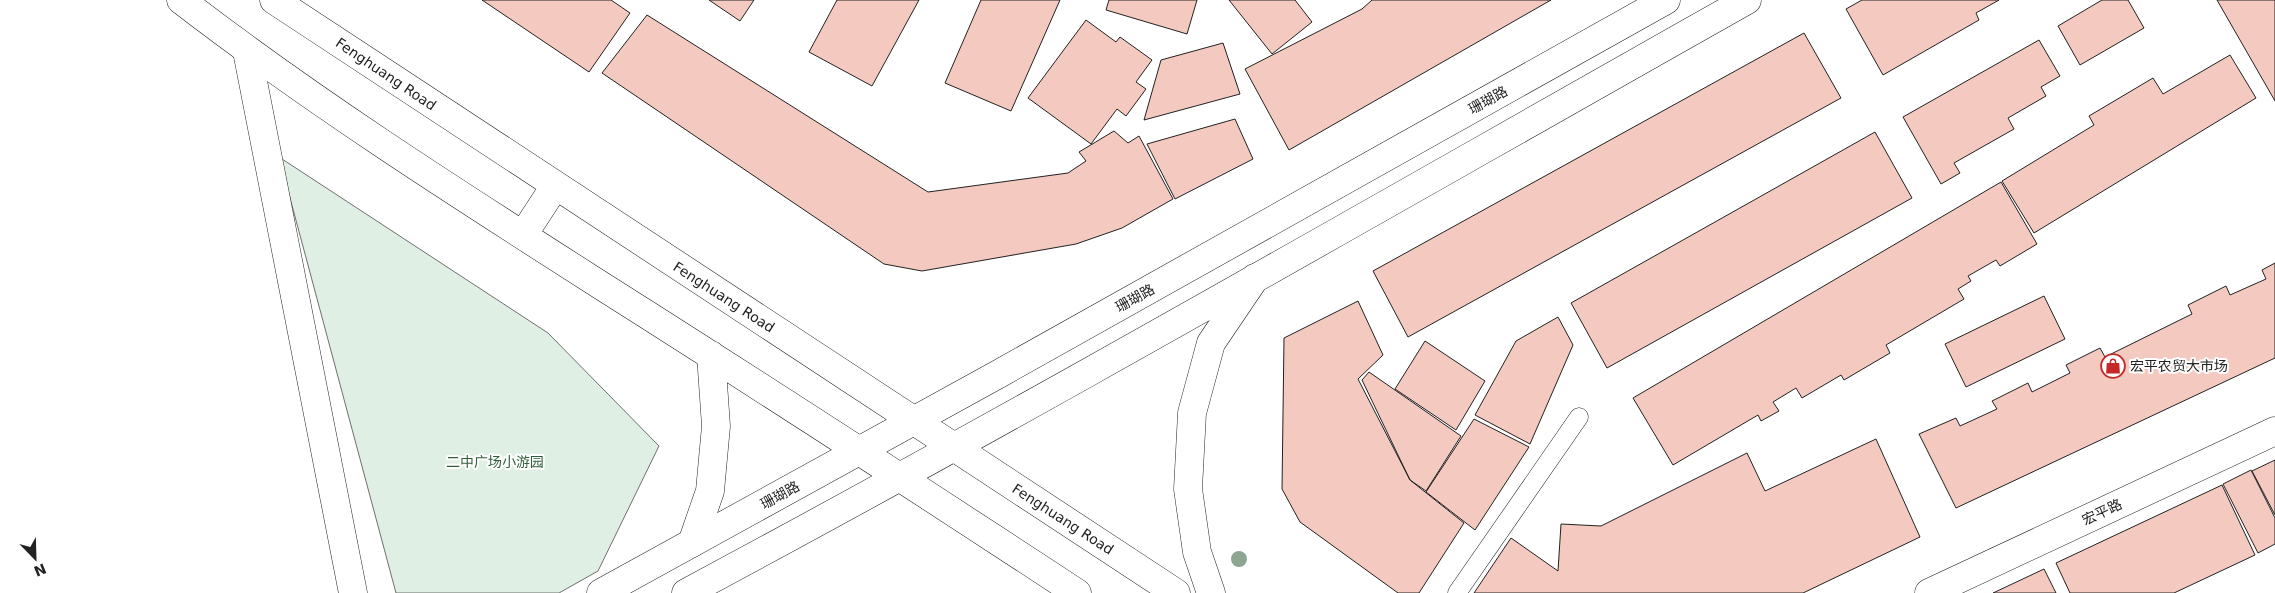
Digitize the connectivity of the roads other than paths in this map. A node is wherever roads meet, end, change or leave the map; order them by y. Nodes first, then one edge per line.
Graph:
1 (181, 0) edge
2 (274, 0) edge
3 (1666, 0) edge
4 (1746, 0) edge
5 (247, 52) junction
6 (555, 186) junction
7 (523, 235) junction
8 (1255, 278) junction
9 (711, 355) junction
10 (1578, 416) dead end
11 (914, 421) junction
12 (2275, 431) edge
13 (953, 446) junction
14 (860, 451) junction
15 (900, 476) junction
16 (692, 543) junction
17 (353, 593) edge
18 (601, 593) edge
19 (686, 593) edge
20 (1077, 593) edge
21 (1176, 593) edge
22 (1211, 593) edge
23 (1457, 593) edge
24 (1929, 593) edge

1 - 5 main road
2 - 6 main road, Fenghuang Road
3 - 11 main road, 珊瑚路
4 - 8 main road
5 - 7 main road
5 - 17 main road
6 - 7 main road
6 - 11 main road, Fenghuang Road
7 - 9 main road
8 - 13 main road
8 - 22 main road
9 - 14 main road
9 - 16 main road
10 - 23 lane
11 - 13 main road, Fenghuang Road
11 - 14 main road, 珊瑚路
12 - 24 main road, 宏平路
13 - 15 main road
13 - 21 main road, Fenghuang Road
14 - 15 main road
14 - 16 main road, 珊瑚路
15 - 19 main road
15 - 20 main road
16 - 18 main road, 珊瑚路

